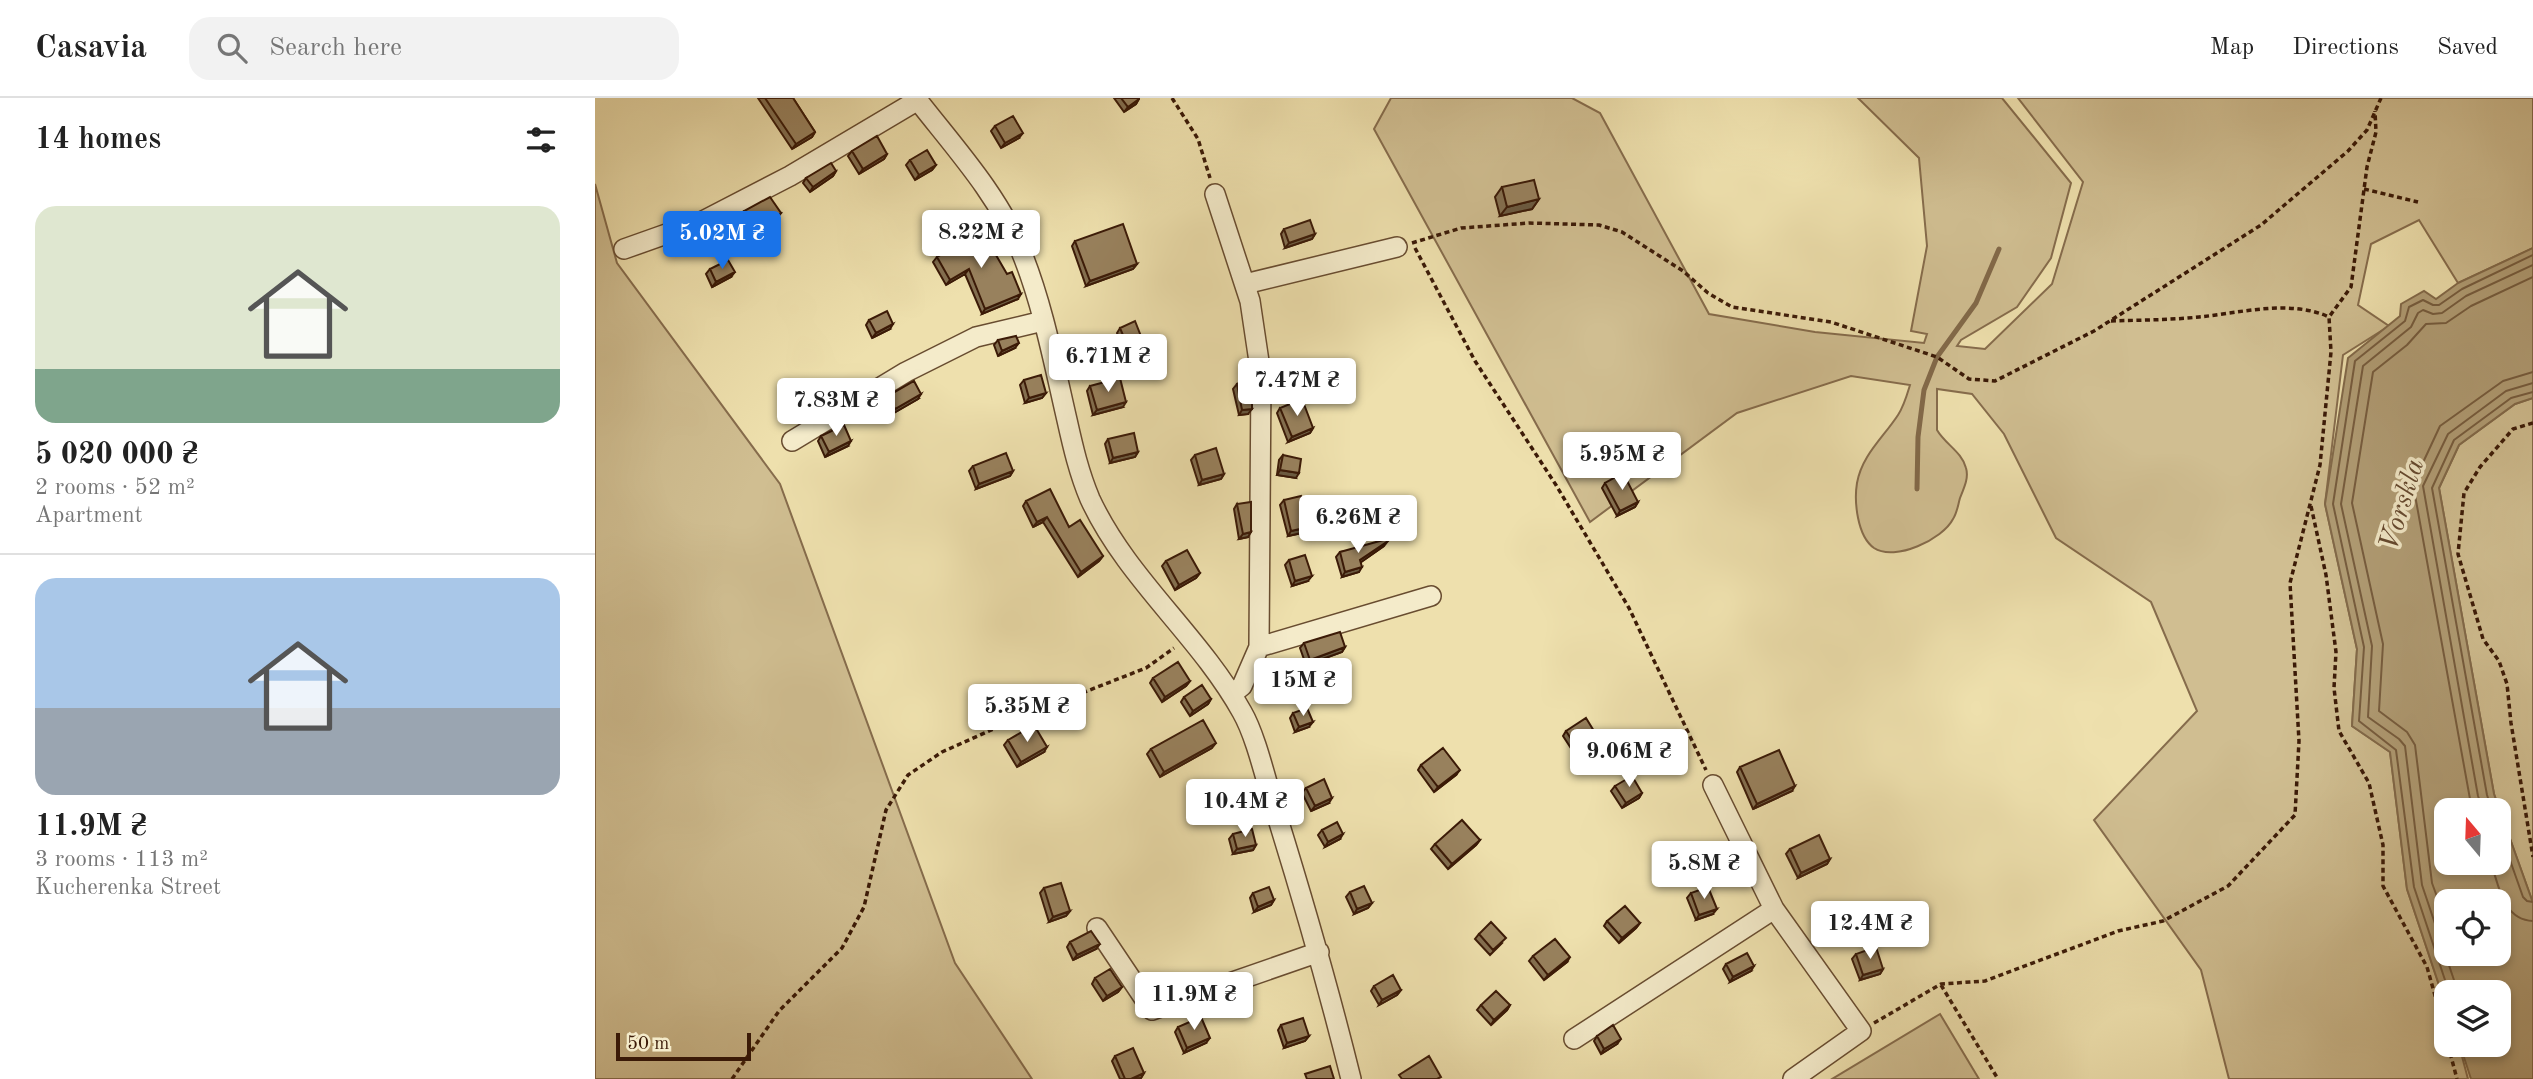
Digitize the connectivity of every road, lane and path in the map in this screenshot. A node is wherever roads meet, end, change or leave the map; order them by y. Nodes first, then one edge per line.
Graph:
1 (1172, 98) edge
2 (2381, 98) edge
3 (917, 99) edge
4 (2375, 111) junction
5 (2364, 190) junction
6 (1215, 194) joint
7 (2418, 202) dead end
8 (1405, 245) junction
9 (624, 249) dead end
10 (1245, 284) junction
11 (2329, 317) junction
12 (1043, 321) junction
13 (2109, 322) junction
14 (2533, 423) edge
15 (792, 441) dead end
16 (2310, 503) junction
17 (1431, 596) dead end
18 (1190, 636) junction
19 (1259, 647) junction
20 (1232, 694) junction
21 (1713, 785) joint
22 (2533, 857) edge
23 (1774, 909) junction
24 (1097, 928) dead end
25 (1319, 952) junction
26 (1941, 984) junction
27 (2434, 992) edge
28 (1861, 1031) junction
29 (1574, 1039) dead end
30 (2451, 1057) edge
31 (732, 1079) edge
32 (1351, 1079) edge
33 (1793, 1079) edge
34 (1999, 1079) edge
35 (2457, 1079) edge

1 - 6 path
2 - 4 path
3 - 9 street
3 - 12 street
4 - 5 path
4 - 13 path
5 - 7 path
5 - 11 path
6 - 10 street
8 - 10 street
8 - 13 path
8 - 21 path
10 - 19 street
11 - 13 path
11 - 16 path
12 - 15 street
12 - 18 street
14 - 22 path
16 - 26 path
16 - 27 path
17 - 19 street
18 - 20 street
18 - 31 path
19 - 20 street
20 - 25 street
21 - 23 street
23 - 28 street
23 - 29 street
24 - 25 street
25 - 32 street
26 - 28 path
26 - 34 path
28 - 33 street
30 - 35 path

